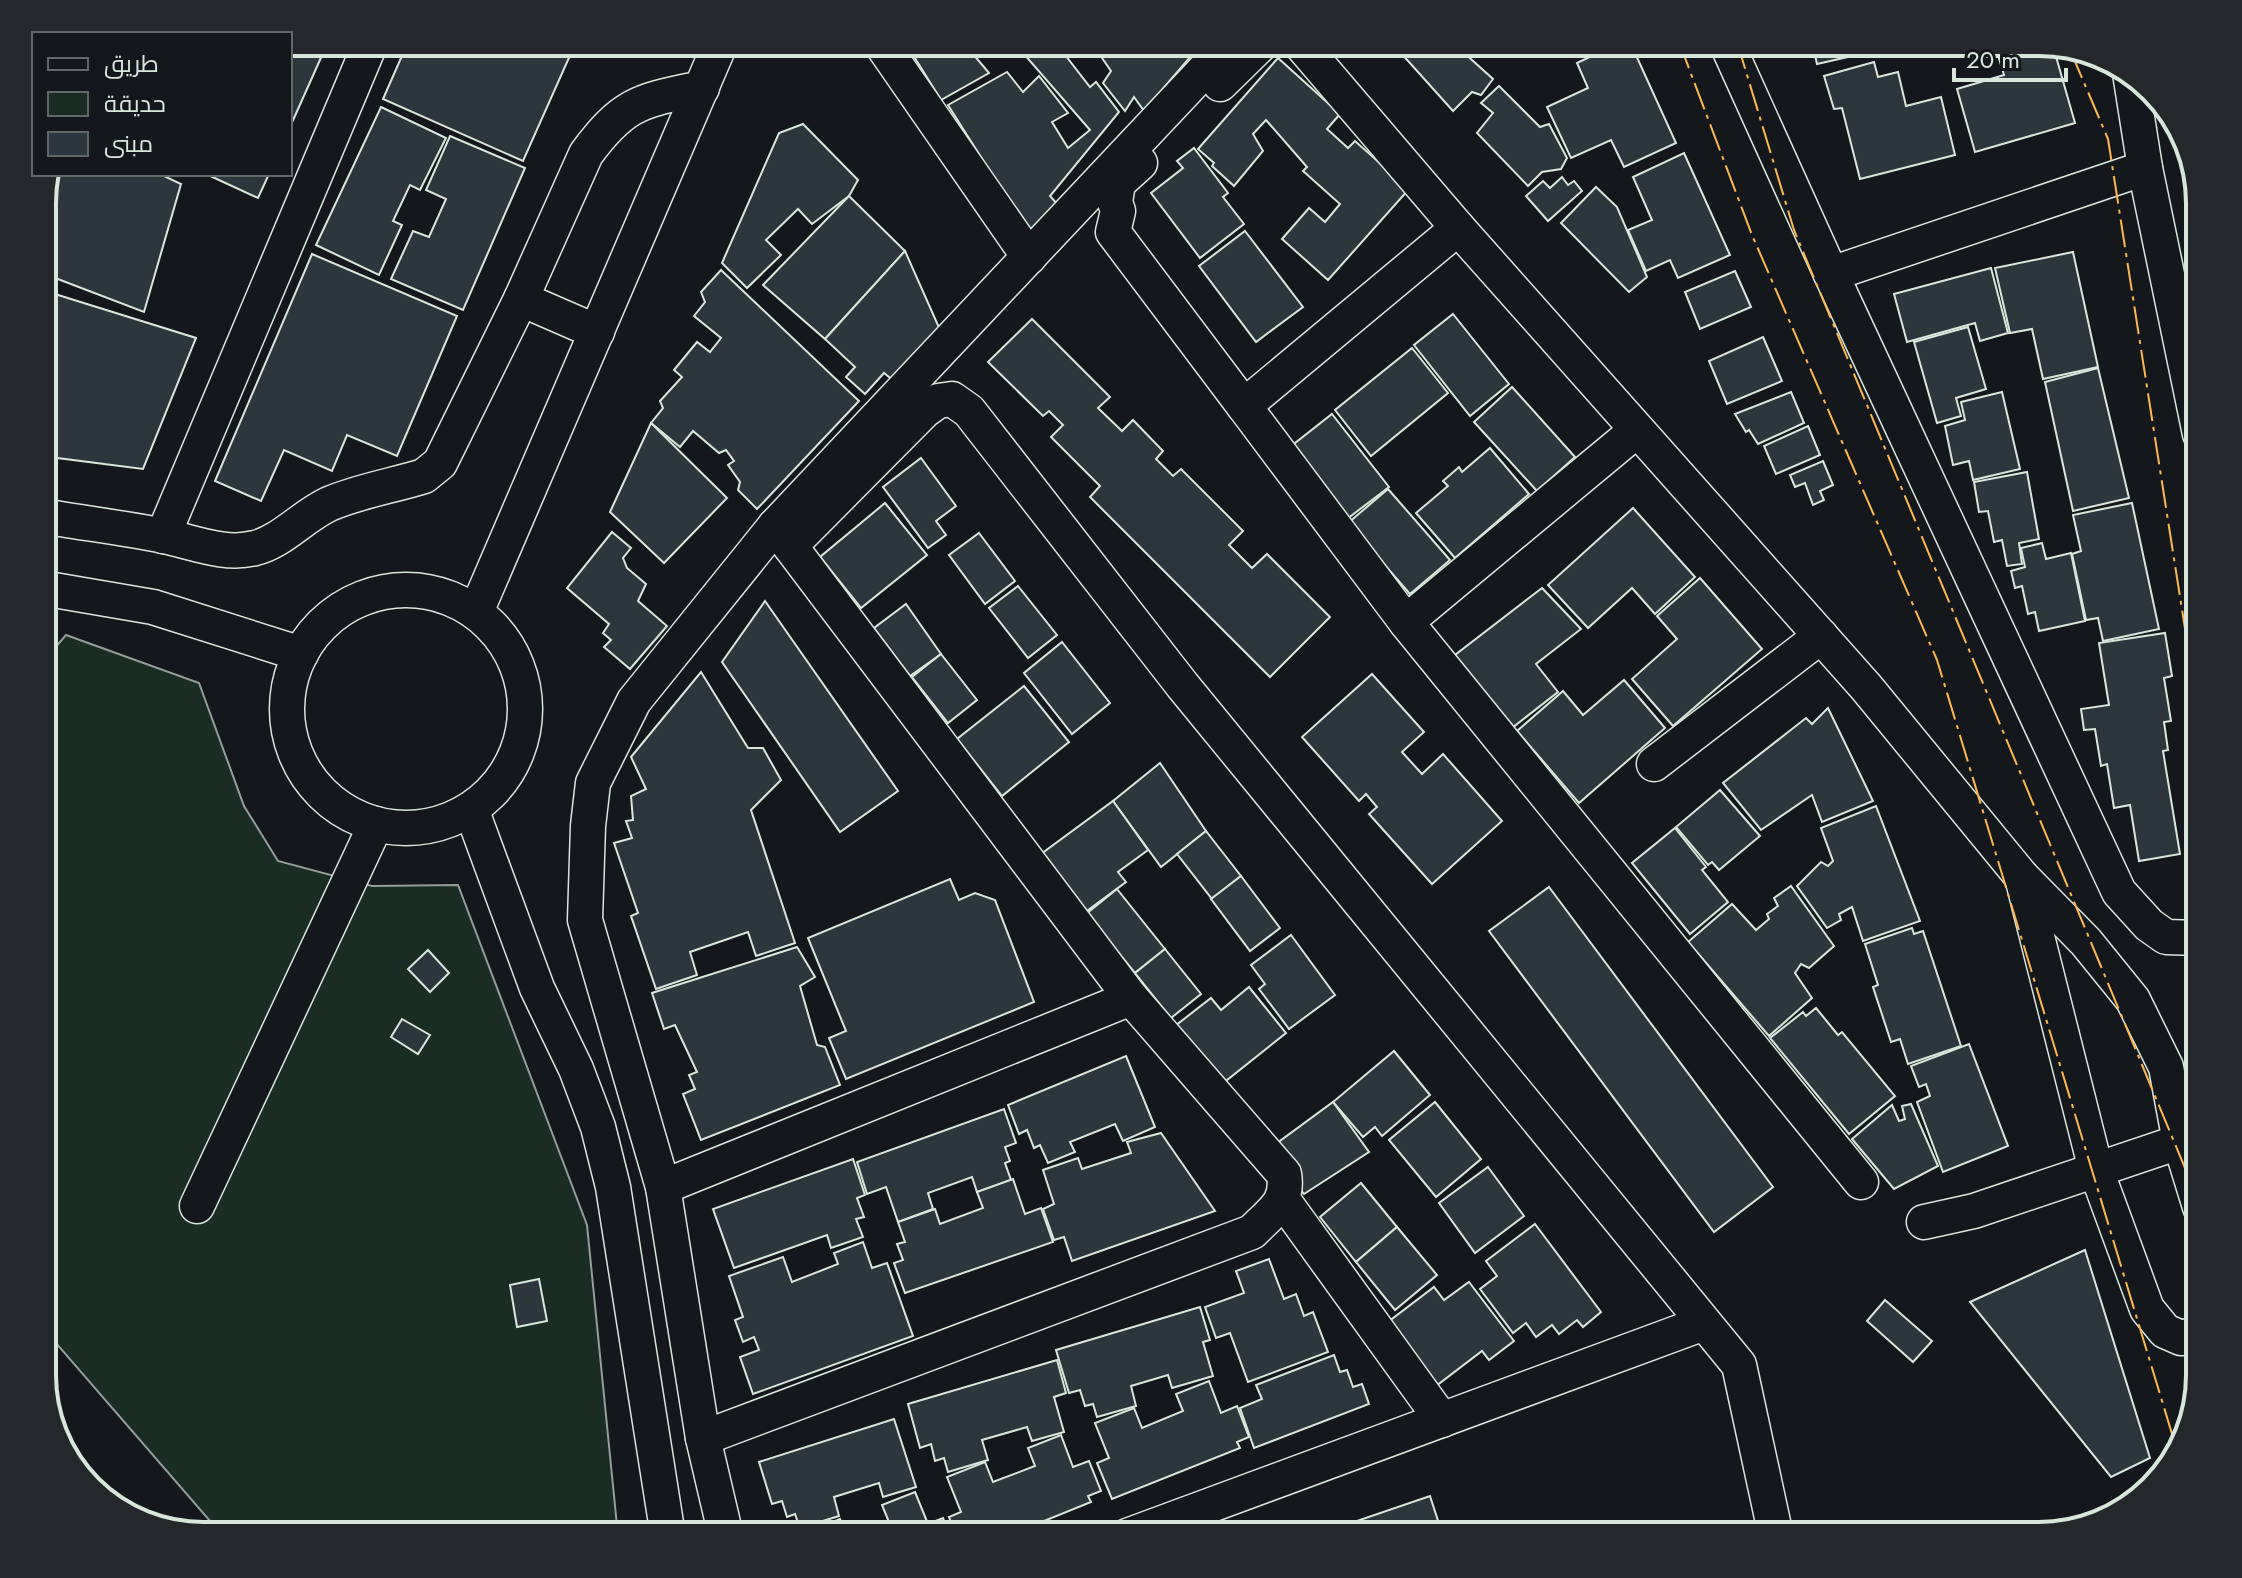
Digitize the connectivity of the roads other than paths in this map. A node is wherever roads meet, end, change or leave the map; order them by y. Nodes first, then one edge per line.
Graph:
1 (365, 56) edge
2 (715, 56) edge
3 (890, 56) edge
4 (1218, 56) edge
5 (1249, 56) edge
6 (1311, 56) edge
7 (1732, 56) edge
8 (702, 88) junction
9 (2133, 89) edge
10 (2145, 168) junction
11 (1458, 228) junction
12 (1029, 257) junction
13 (1831, 274) junction
14 (521, 299) junction
15 (597, 332) junction
16 (2186, 366) edge
17 (1244, 406) junction
18 (1637, 430) junction
19 (56, 518) edge
20 (163, 536) junction
21 (783, 536) junction
22 (56, 590) edge
23 (476, 612) junction
24 (1406, 622) junction
25 (1821, 636) junction
26 (301, 654) junction
27 (1654, 764) dead end
28 (471, 809) junction
29 (376, 824) junction
30 (2022, 877) junction
31 (2186, 938) edge
32 (1131, 998) junction
33 (2186, 1126) edge
34 (2186, 1139) edge
35 (2096, 1170) junction
36 (1861, 1182) dead end
37 (663, 1187) junction
38 (1283, 1200) junction
39 (197, 1206) dead end
40 (1924, 1222) dead end
41 (1704, 1323) junction
42 (2186, 1337) edge
43 (1442, 1420) junction
44 (703, 1438) junction
45 (666, 1522) edge
46 (723, 1522) edge
47 (1165, 1522) edge
48 (1773, 1522) edge

1 - 20 street
2 - 8 street
3 - 12 street
4 - 12 street
5 - 17 street
6 - 11 street
7 - 13 street
8 - 14 street
8 - 15 street
9 - 10 street
10 - 13 street
10 - 16 street
11 - 17 street
11 - 18 street
12 - 21 street
13 - 31 street
14 - 15 street
14 - 20 street
15 - 23 street
17 - 24 street
18 - 24 street
18 - 25 street
19 - 20 street
21 - 32 street
21 - 37 street
21 - 41 street
22 - 26 street
23 - 26 street
23 - 28 street
24 - 36 street
25 - 27 street
25 - 30 street
26 - 29 street
28 - 29 street
28 - 45 street
29 - 39 street
30 - 33 street
30 - 35 street
32 - 37 street
32 - 38 street
34 - 35 street
35 - 40 street
35 - 42 street
37 - 44 street
38 - 43 street
38 - 44 street
41 - 43 street
41 - 48 street
43 - 47 street
44 - 46 street

